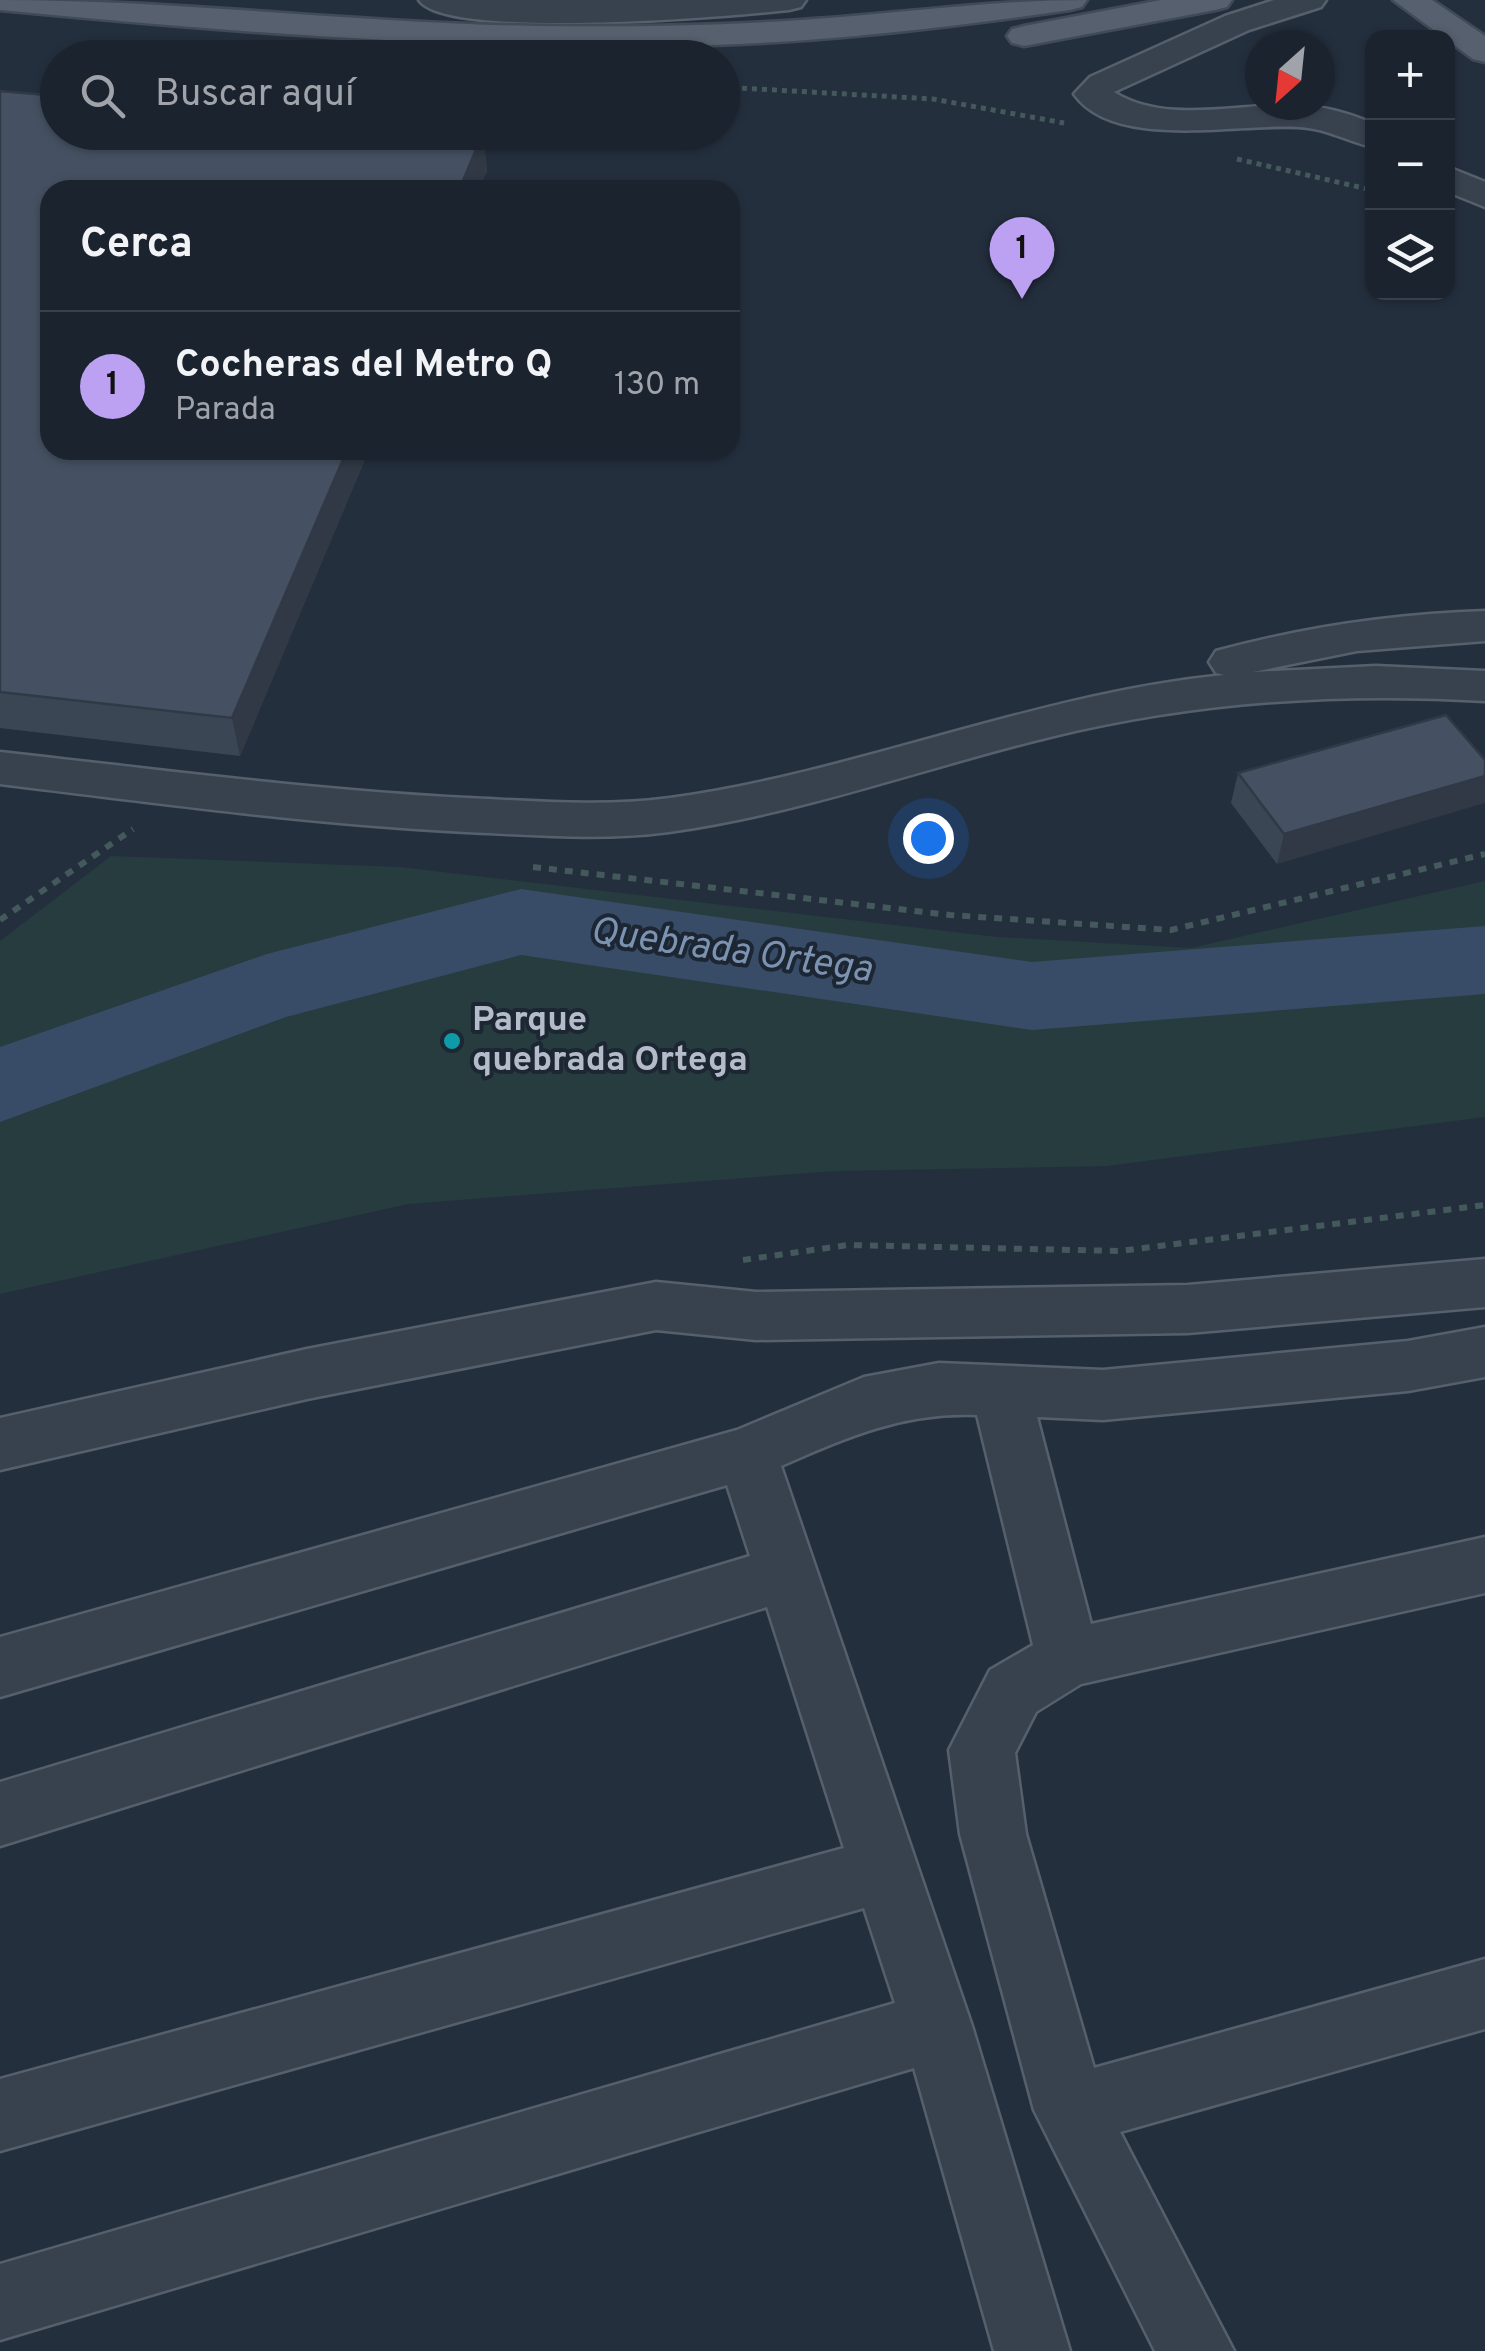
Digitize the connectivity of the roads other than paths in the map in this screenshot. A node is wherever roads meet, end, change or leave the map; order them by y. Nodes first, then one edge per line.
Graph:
1 (0, 0) edge
2 (436, 0) edge
3 (789, 0) edge
4 (1070, 0) edge
5 (1215, 0) edge
6 (1308, 0) edge
7 (1410, 0) edge
8 (1456, 0) edge
9 (1485, 20) edge
10 (0, 29) edge
11 (118, 40) edge
12 (1485, 52) edge
13 (740, 62) edge
14 (1365, 133) edge
15 (1455, 181) edge
16 (1485, 196) edge
17 (1485, 626) edge
18 (1485, 686) edge
19 (1054, 720) junction
20 (0, 768) edge
21 (1485, 1283) edge
22 (1485, 1352) edge
23 (1000, 1390) junction
24 (0, 1444) edge
25 (747, 1453) junction
26 (1485, 1565) edge
27 (786, 1574) junction
28 (1068, 1658) junction
29 (0, 1667) edge
30 (0, 1814) edge
31 (884, 1870) junction
32 (1485, 1994) edge
33 (937, 2026) junction
34 (1070, 2110) junction
35 (0, 2115) edge
36 (0, 2302) edge
37 (1032, 2351) edge
38 (1196, 2351) edge

1 - 4 main road
2 - 3 lane
5 - 13 main road
6 - 14 lane
7 - 12 main road
8 - 9 main road
10 - 11 main road
15 - 16 lane
17 - 19 lane
18 - 19 lane
19 - 20 lane
21 - 24 lane
22 - 23 lane
23 - 25 lane
23 - 28 lane
25 - 27 lane
25 - 29 lane
26 - 28 lane
27 - 30 lane
27 - 31 lane
28 - 34 lane
31 - 33 lane
31 - 35 lane
32 - 34 lane
33 - 36 lane
33 - 37 lane
34 - 38 lane

